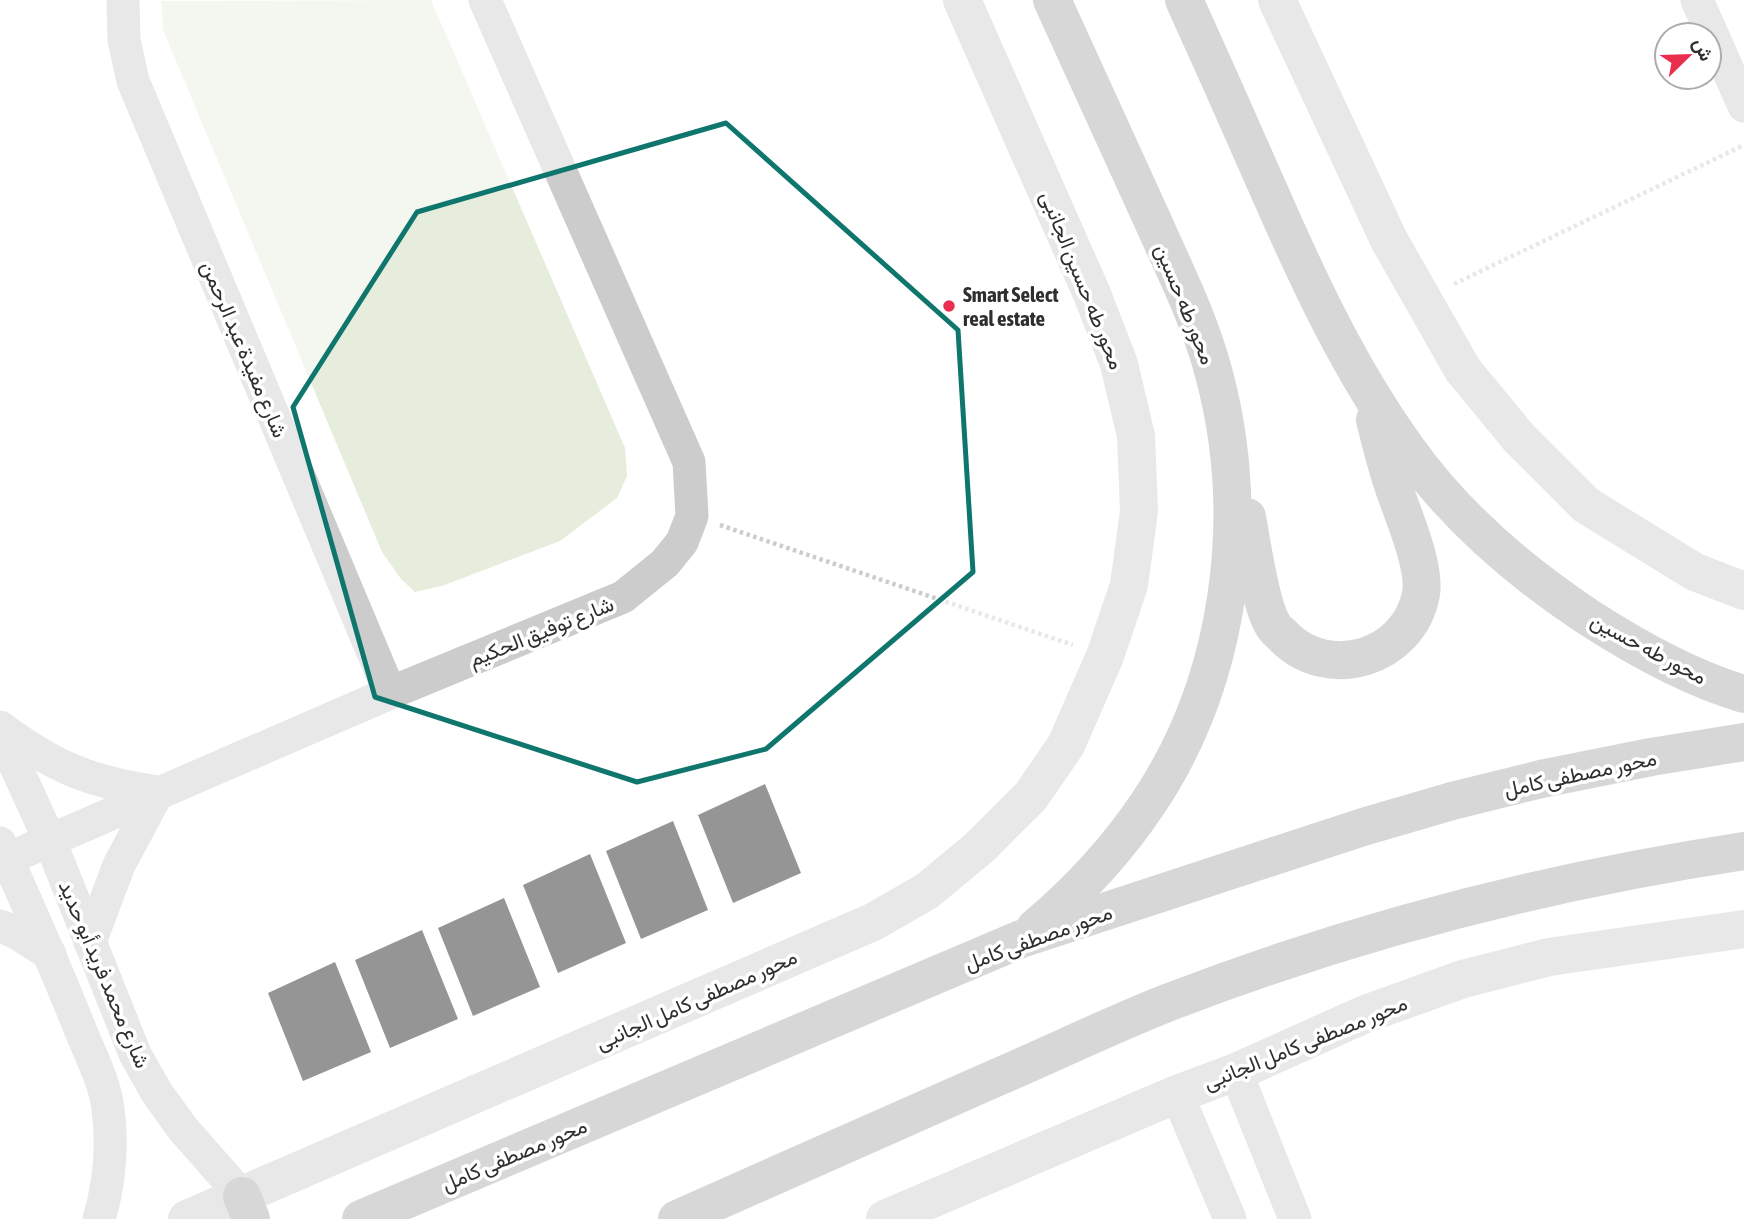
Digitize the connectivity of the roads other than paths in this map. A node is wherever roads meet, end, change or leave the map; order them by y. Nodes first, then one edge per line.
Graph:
1 (123, 0) edge
2 (485, 0) edge
3 (962, 0) edge
4 (1052, 0) edge
5 (1185, 0) edge
6 (1277, 0) edge
7 (1697, 0) edge
8 (1744, 106) edge
9 (1369, 394) junction
10 (1227, 436) junction
11 (1744, 591) edge
12 (1105, 656) joint
13 (390, 693) junction
14 (1744, 694) edge
15 (0, 729) edge
16 (1744, 742) edge
17 (158, 792) junction
18 (50, 841) junction
19 (1744, 851) edge
20 (2, 855) edge
21 (0, 926) edge
22 (1744, 929) edge
23 (1021, 939) junction
24 (90, 942) junction
25 (50, 954) junction
26 (1236, 1072) junction
27 (1177, 1094) junction
28 (247, 1208) edge
29 (99, 1219) edge
30 (187, 1219) edge
31 (361, 1219) edge
32 (677, 1219) edge
33 (885, 1219) edge
34 (1230, 1219) edge
35 (1295, 1219) edge

1 - 13 street, شارع مفيدة عبد الرحمن
2 - 13 street, شارع توفيق الحكيم
3 - 12 street, محور طه حسين الجانبى
4 - 10 main road, محور طه حسين
5 - 9 main road, محور طه حسين
6 - 11 street
7 - 8 street
9 - 10 main road
9 - 14 main road, محور طه حسين
10 - 23 main road, محور طه حسين
12 - 28 street, محور مصطفى كامل الجانبى
13 - 17 street, شارع توفيق الحكيم
15 - 17 street
15 - 18 street, شارع محمد فريد أبو حديد
16 - 23 main road, محور مصطفى كامل
17 - 18 street, شارع توفيق الحكيم
17 - 24 street
18 - 20 street, شارع توفيق الحكيم
18 - 24 street, شارع محمد فريد أبو حديد
19 - 32 main road
20 - 25 street, شارع محمد فريد أبو حديد
21 - 25 street
22 - 26 street, محور مصطفى كامل الجانبى
23 - 31 main road, محور مصطفى كامل
24 - 28 street, شارع محمد فريد أبو حديد
25 - 29 street, شارع محمد فريد أبو حديد
26 - 27 street, محور مصطفى كامل الجانبى
26 - 35 street
27 - 33 street, محور مصطفى كامل الجانبى
27 - 34 street
28 - 30 street, محور مصطفى كامل الجانبى

